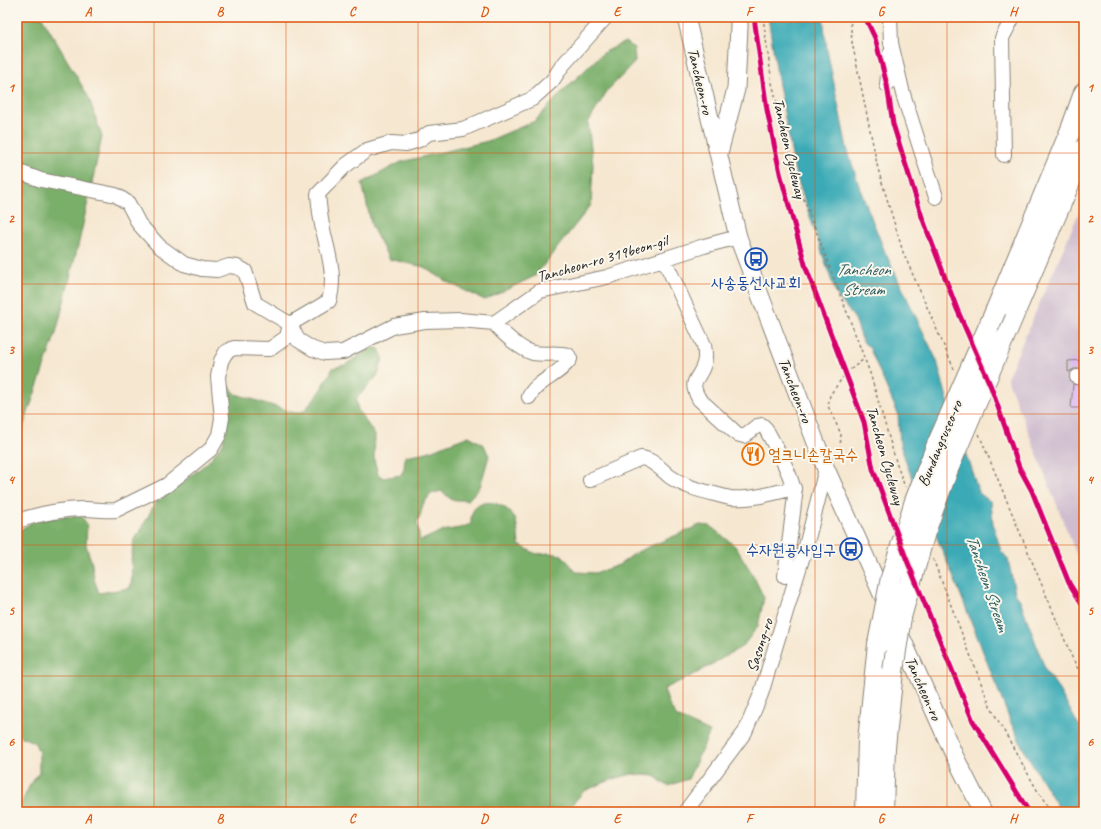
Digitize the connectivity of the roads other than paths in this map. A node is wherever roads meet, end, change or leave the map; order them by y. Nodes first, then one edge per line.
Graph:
1 (606, 17) edge
2 (677, 17) edge
3 (739, 17) edge
4 (890, 17) edge
5 (1011, 17) edge
6 (687, 24) edge
7 (891, 43) junction
8 (887, 85) dead end
9 (1084, 93) edge
10 (1084, 149) edge
11 (1004, 154) dead end
12 (718, 155) junction
13 (17, 171) edge
14 (936, 197) dead end
15 (738, 237) junction
16 (664, 259) junction
17 (494, 323) junction
18 (290, 324) junction
19 (529, 397) dead end
20 (826, 469) junction
21 (590, 480) dead end
22 (794, 488) junction
23 (17, 521) edge
24 (785, 576) dead end
25 (685, 812) edge
26 (866, 812) edge
27 (883, 812) edge
28 (983, 812) edge

1 - 18 street
2 - 6 main road
3 - 12 main road
4 - 7 street
5 - 11 street
6 - 12 main road, Tancheon-ro
7 - 8 street
7 - 14 street
9 - 26 highway, Bundangsuseo-ro, bridge
10 - 27 highway, Bundangsuseo-ro, bridge
12 - 15 main road, Tancheon-ro
13 - 18 street
15 - 16 street, Tancheon-ro 319beon-gil
15 - 20 main road, Tancheon-ro
16 - 17 street, Tancheon-ro 319beon-gil
16 - 22 street
17 - 18 street
17 - 19 street
18 - 23 street
20 - 25 street, Sasong-ro
20 - 28 main road, Tancheon-ro
21 - 22 street
22 - 24 street

